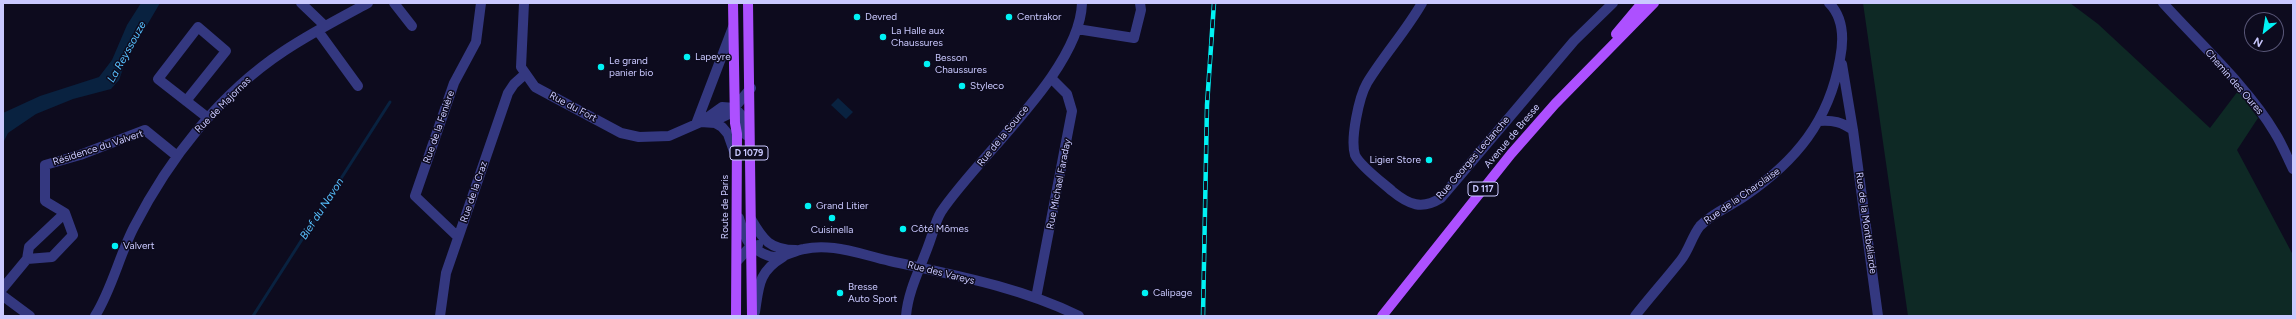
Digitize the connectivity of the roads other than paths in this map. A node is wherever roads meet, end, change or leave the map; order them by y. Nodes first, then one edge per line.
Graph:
1 (301, 3) edge
2 (368, 3) edge
3 (394, 3) edge
4 (481, 3) edge
5 (524, 3) edge
6 (733, 3) edge
7 (748, 3) edge
8 (1082, 3) edge
9 (1140, 3) edge
10 (1422, 3) edge
11 (1613, 3) edge
12 (1642, 3) edge
13 (1654, 3) edge
14 (1829, 3) edge
15 (2163, 3) edge
16 (412, 26) dead end
17 (733, 26) junction
18 (321, 28) junction
19 (1077, 29) junction
20 (1841, 56) junction
21 (1590, 68) junction
22 (524, 75) junction
23 (1051, 78) junction
24 (358, 86) dead end
25 (750, 88) junction
26 (186, 101) junction
27 (735, 108) junction
28 (208, 118) junction
29 (1819, 121) junction
30 (712, 122) junction
31 (698, 123) junction
32 (1853, 130) junction
33 (749, 145) junction
34 (177, 156) junction
35 (737, 161) junction
36 (2293, 169) edge
37 (737, 212) junction
38 (65, 213) junction
39 (751, 219) junction
40 (458, 237) junction
41 (753, 247) junction
42 (774, 247) junction
43 (800, 250) junction
44 (783, 257) junction
45 (27, 258) junction
46 (737, 260) junction
47 (920, 267) junction
48 (3, 288) edge
49 (3, 296) edge
50 (1036, 298) junction
51 (30, 316) edge
52 (95, 316) edge
53 (440, 316) edge
54 (736, 316) edge
55 (753, 316) edge
56 (906, 316) edge
57 (1079, 316) edge
58 (1382, 316) edge
59 (1634, 316) edge
60 (1878, 316) edge

1 - 18 street
2 - 18 street, Rue de Majornas
3 - 16 street
4 - 40 street, Rue de la Fenière
5 - 22 street
6 - 17 main road, Route de Paris / D 1079
7 - 25 main road, D 1079
8 - 19 street, Rue de la Source
9 - 19 street
10 - 11 street, Rue Georges Leclanche
12 - 21 main road, Avenue de Bresse / D 117
13 - 21 main road, Avenue de Bresse / D 117
14 - 20 street, Rue de la Charolaise
15 - 36 street, Chemin des Oures
17 - 27 main road, Route de Paris / D 1079
17 - 31 street
18 - 24 street
18 - 28 street, Rue de Majornas
19 - 23 street, Rue de la Source
20 - 29 street, Rue de la Charolaise
20 - 32 street, Rue de la Montbéliarde
21 - 58 main road, Avenue de Bresse / D 117
22 - 31 street, Rue du Fort
22 - 40 street, Rue de la Craz
23 - 47 street, Rue de la Source
23 - 50 street, Rue Michael Faraday
25 - 27 street, Rue du Fort
25 - 33 main road, D 1079
26 - 26 street
26 - 28 street
27 - 30 street, Rue du Fort
27 - 31 street, Rue du Fort
27 - 33 street
27 - 35 main road, Route de Paris / D 1079
28 - 34 street, Rue de Majornas
29 - 32 street
29 - 59 street, Rue de la Charolaise
30 - 31 street, Rue du Fort
30 - 35 street
32 - 60 street, Rue de la Montbéliarde
33 - 39 main road, D 1079
34 - 38 street, Résidence du Valvert
34 - 52 street, Rue de Majornas
35 - 37 main road, Route de Paris / D 1079
37 - 41 street
37 - 46 main road, Route de Paris / D 1079
38 - 45 street
38 - 45 street
39 - 41 main road, D 1079
39 - 42 street
40 - 53 street, Rue de la Craz
41 - 42 street, Rue des Vareys
41 - 44 street
41 - 46 street
41 - 55 main road, D 1079
42 - 43 street, Rue des Vareys
43 - 44 street, Rue des Vareys
43 - 47 street, Rue des Vareys
44 - 55 street, Rue des Vareys
45 - 48 street
46 - 54 main road, Route de Paris / D 1079
47 - 50 street, Rue des Vareys
47 - 56 street, Rue de la Source
49 - 51 street
50 - 57 street, Rue des Vareys

